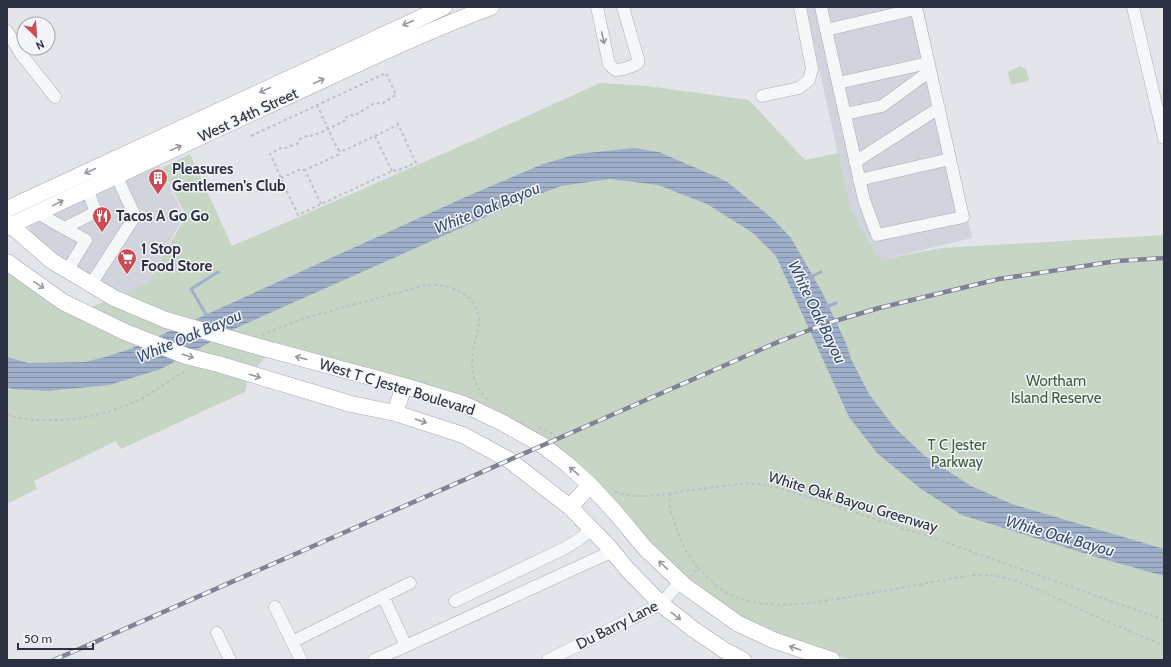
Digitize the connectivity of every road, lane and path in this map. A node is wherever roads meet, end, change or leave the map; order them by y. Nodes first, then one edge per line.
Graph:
1 (444, 7) edge
2 (491, 7) edge
3 (597, 7) edge
4 (623, 7) edge
5 (800, 7) edge
6 (821, 7) edge
7 (1133, 7) edge
8 (916, 8) edge
9 (826, 30) junction
10 (7, 31) edge
11 (929, 67) junction
12 (838, 83) junction
13 (762, 96) dead end
14 (55, 97) dead end
15 (317, 105) junction
16 (938, 108) junction
17 (845, 114) junction
18 (397, 122) dead end
19 (398, 125) junction
20 (328, 129) junction
21 (250, 136) dead end
22 (376, 136) junction
23 (1164, 138) edge
24 (340, 152) junction
25 (950, 160) junction
26 (855, 162) junction
27 (305, 170) junction
28 (392, 171) junction
29 (116, 175) junction
30 (281, 178) junction
31 (859, 180) junction
32 (87, 189) junction
33 (321, 204) junction
34 (7, 209) edge
35 (38, 213) junction
36 (8, 225) edge
37 (64, 228) junction
38 (7, 262) edge
39 (69, 271) junction
40 (92, 284) junction
41 (114, 298) junction
42 (103, 321) junction
43 (257, 341) junction
44 (194, 367) dead end
45 (404, 386) junction
46 (492, 404) dead end
47 (395, 412) junction
48 (7, 415) edge
49 (538, 427) dead end
50 (561, 442) dead end
51 (590, 485) junction
52 (614, 492) dead end
53 (670, 493) junction
54 (570, 507) junction
55 (592, 529) junction
56 (612, 551) junction
57 (698, 568) junction
58 (686, 580) junction
59 (410, 583) dead end
60 (383, 596) junction
61 (455, 601) dead end
62 (661, 604) junction
63 (275, 607) dead end
64 (1164, 620) edge
65 (217, 633) dead end
66 (292, 642) junction
67 (406, 646) junction
68 (1164, 646) edge
69 (230, 660) edge
70 (300, 660) edge
71 (374, 660) edge
72 (548, 660) edge
73 (743, 660) edge
74 (832, 660) edge

1 -> 34 main road, West 34th Street
29 -> 2 main road, West 34th Street
3 -> 4 street
5 - 13 street
6 - 9 street
7 - 23 street
8 - 9 street
8 - 11 street
9 - 12 street
10 - 14 street
11 - 12 street
11 - 16 street
11 - 17 street
12 - 17 street
15 - 20 path
15 - 20 path
15 - 21 path
16 - 25 street
16 - 26 street
17 - 26 street
18 - 19 path
19 - 22 path
19 - 28 path
20 - 24 path
20 - 30 path
22 - 24 path
22 - 28 path
24 - 27 path
25 - 31 street
25 - 31 street
26 - 31 street
27 - 30 path
27 - 33 path
28 - 33 path
29 - 32 main road, West 34th Street
29 - 40 street
30 - 33 path
35 -> 32 main road, West 34th Street
32 - 37 street
35 - 36 main road, West 34th Street
35 - 37 street
36 - 39 main road, West T C Jester Boulevard
37 - 39 street
38 -> 42 main road, West T C Jester Boulevard
39 - 40 main road, West T C Jester Boulevard
40 - 41 main road, West T C Jester Boulevard
41 - 42 main road
41 - 43 main road, West T C Jester Boulevard, bridge
42 -> 47 main road, West T C Jester Boulevard, bridge
45 -> 43 main road, West T C Jester Boulevard
43 - 46 path
44 - 48 path
45 - 47 main road
51 -> 45 main road, West T C Jester Boulevard
47 -> 54 main road, West T C Jester Boulevard
49 - 50 path
51 - 54 main road
58 -> 51 main road, West T C Jester Boulevard
52 - 53 path, White Oak Bayou Greenway
53 - 57 path
53 - 64 path, White Oak Bayou Greenway
54 - 55 main road, West T C Jester Boulevard
55 - 56 main road, West T C Jester Boulevard
55 - 61 street
56 - 62 main road, West T C Jester Boulevard
56 - 67 street
57 - 58 path
57 - 68 path
58 - 62 street, Du Barry Lane
74 -> 58 main road, West T C Jester Boulevard
59 - 60 street
60 - 66 street
60 - 67 street
62 - 72 street, Du Barry Lane
62 -> 73 main road, West T C Jester Boulevard
63 - 66 street
65 - 69 street
66 - 70 street
67 - 71 street

